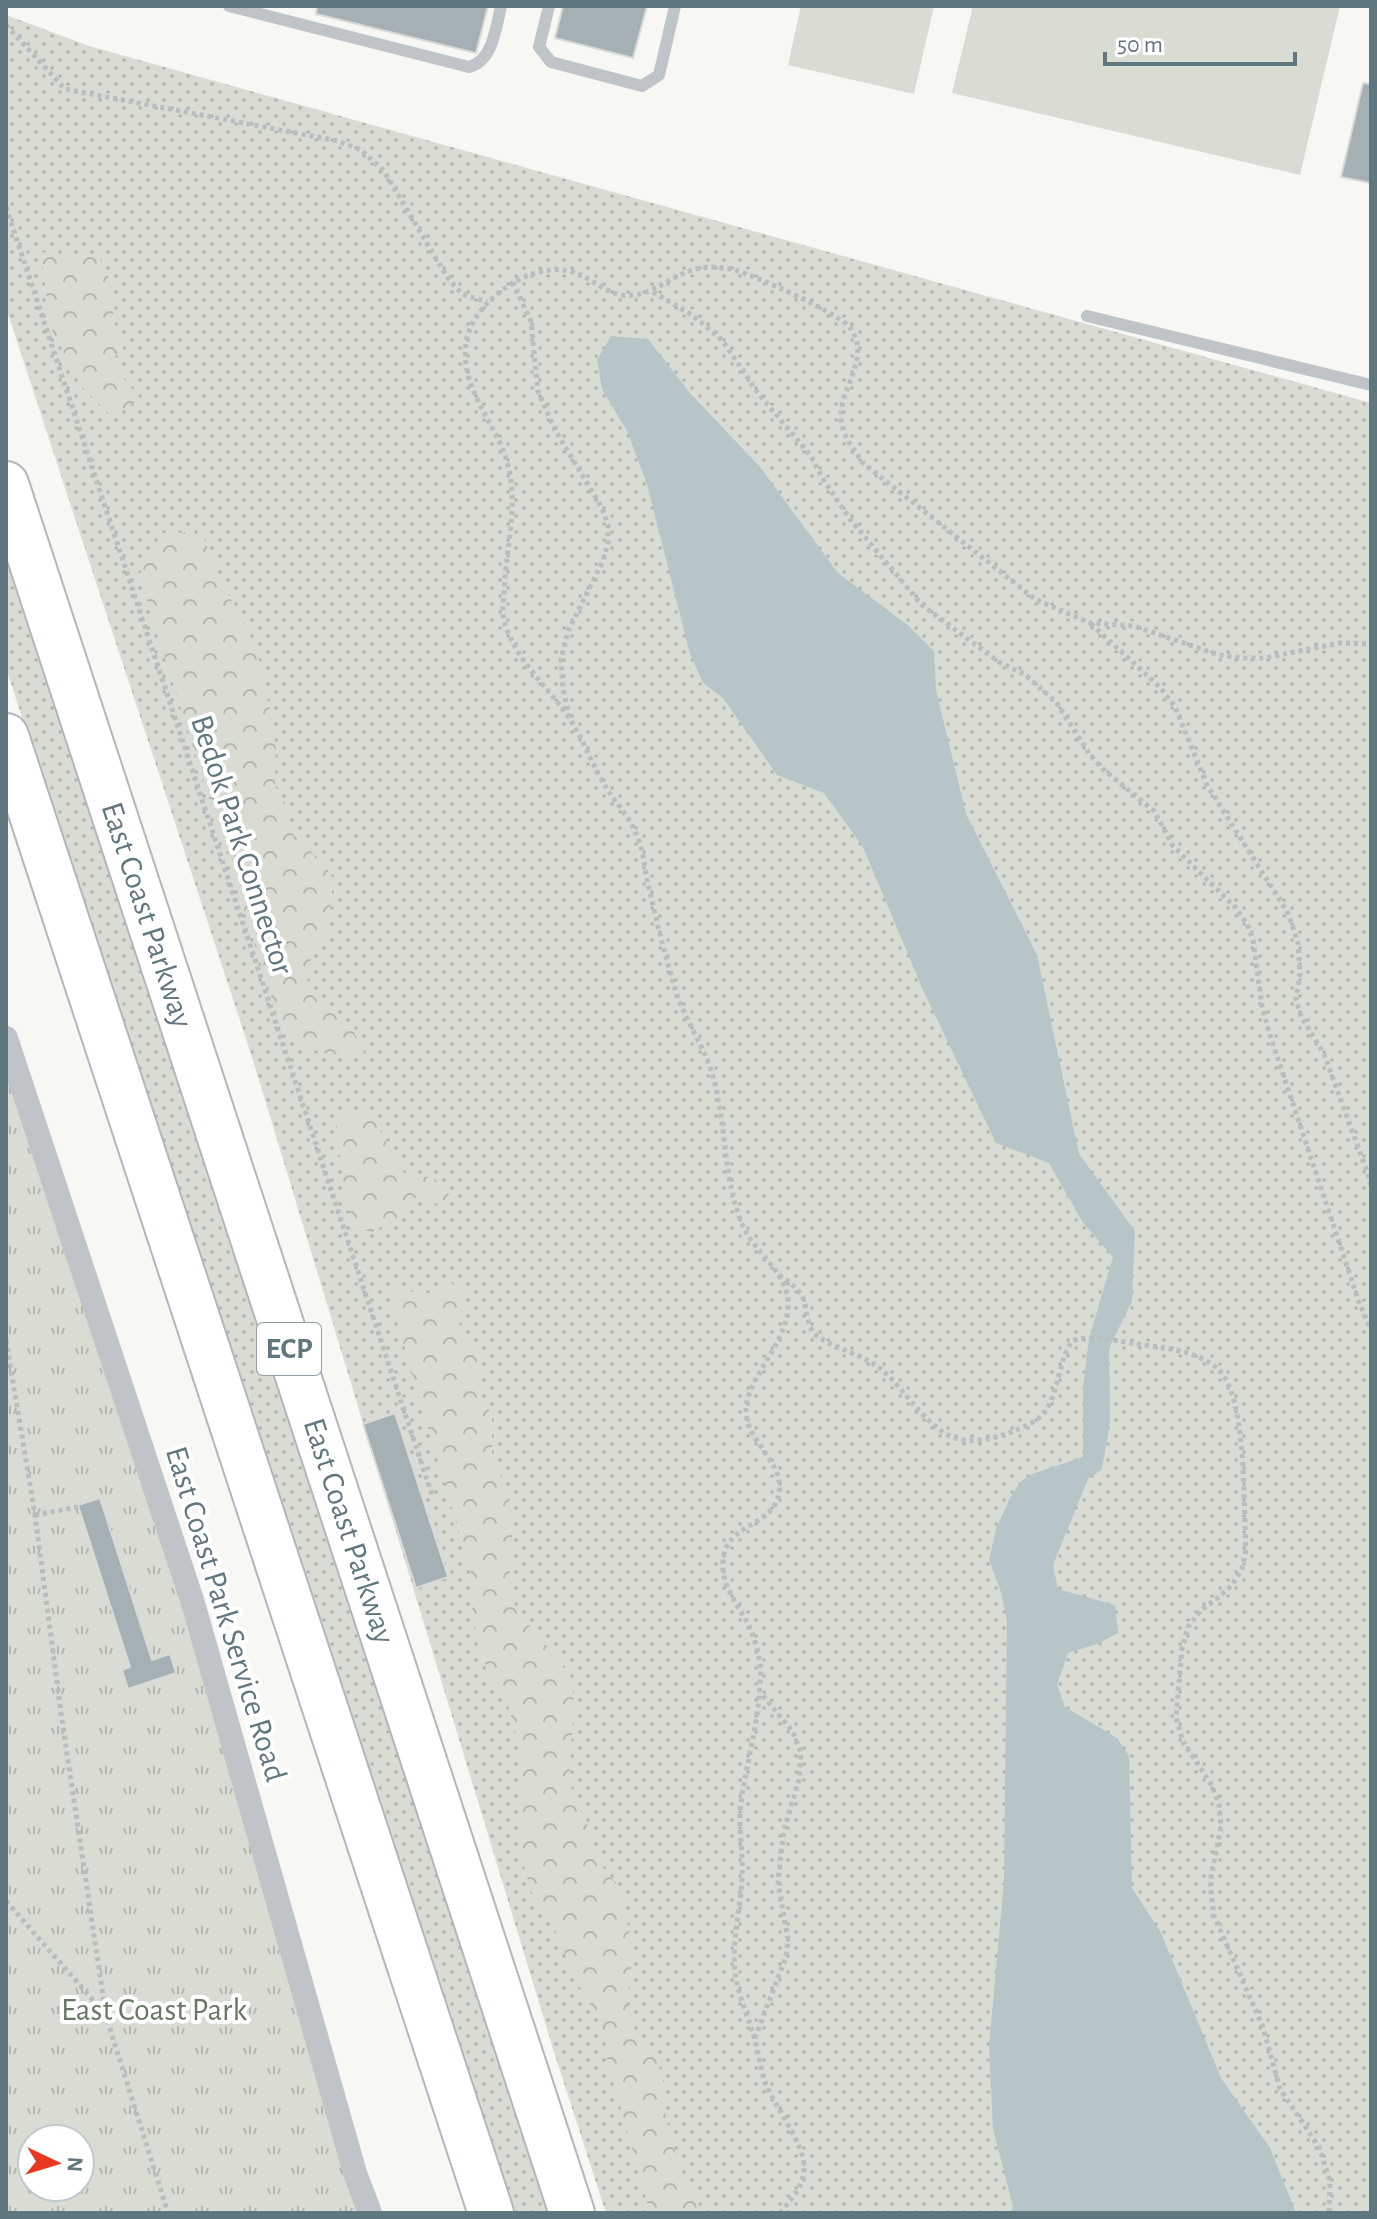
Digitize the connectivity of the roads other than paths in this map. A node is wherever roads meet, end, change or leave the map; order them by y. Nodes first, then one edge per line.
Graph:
1 (229, 6) edge
2 (501, 6) edge
3 (549, 6) edge
4 (675, 6) edge
5 (1087, 316) dead end
6 (1371, 385) edge
7 (6, 484) edge
8 (6, 736) edge
9 (6, 1038) edge
10 (370, 2213) edge
11 (491, 2213) edge
12 (572, 2213) edge

1 - 2 lane
3 - 4 lane
5 - 6 lane
7 - 12 highway, East Coast Parkway / ECP
8 - 11 highway, ECP
9 - 10 street, East Coast Park Service Road

